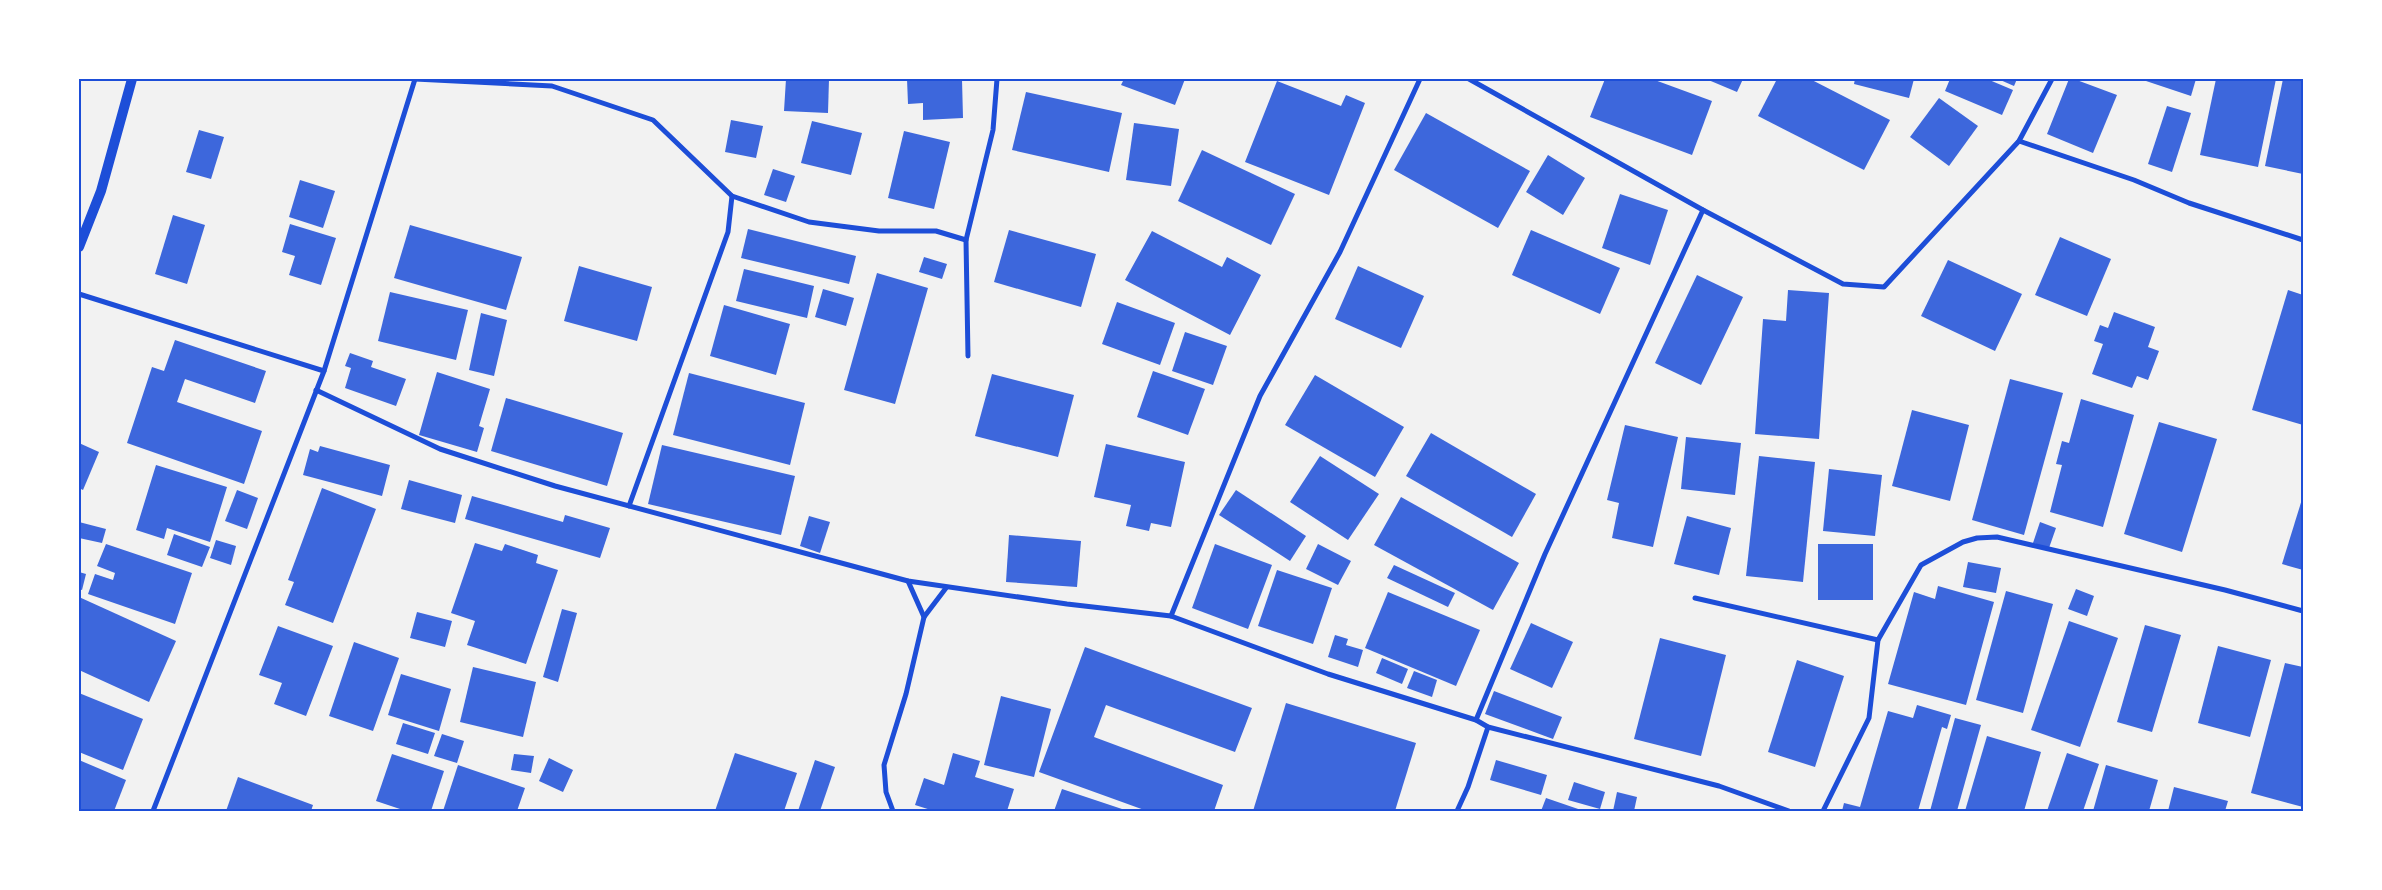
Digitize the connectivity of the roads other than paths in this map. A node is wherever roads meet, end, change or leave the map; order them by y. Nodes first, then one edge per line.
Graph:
1 (132, 79) edge
2 (415, 79) edge
3 (996, 79) edge
4 (1420, 79) edge
5 (1469, 79) edge
6 (2052, 79) edge
7 (2019, 141) junction
8 (732, 196) junction
9 (1703, 210) junction
10 (966, 240) junction
11 (2303, 240) edge
12 (79, 247) edge
13 (79, 294) edge
14 (968, 356) dead end
15 (324, 371) junction
16 (316, 390) junction
17 (629, 506) junction
18 (908, 581) junction
19 (946, 588) junction
20 (1695, 598) dead end
21 (2303, 611) edge
22 (1171, 616) junction
23 (924, 617) junction
24 (1878, 640) junction
25 (1476, 720) junction
26 (1488, 727) junction
27 (153, 811) edge
28 (893, 811) edge
29 (1457, 811) edge
30 (1789, 811) edge
31 (1823, 811) edge

1 - 12 main road
2 - 8 street
2 - 15 street
3 - 10 street
4 - 22 street
5 - 9 street
6 - 7 street
7 - 9 street
7 - 11 street
8 - 10 street
8 - 17 street
9 - 25 street
10 - 14 street
13 - 15 street
15 - 16 street
16 - 17 street
16 - 27 street
17 - 18 street
18 - 19 street
18 - 23 street
19 - 22 street
19 - 23 street
20 - 24 street
21 - 24 street
22 - 25 street
23 - 28 street
24 - 31 street
25 - 26 street
26 - 29 street
26 - 30 street

